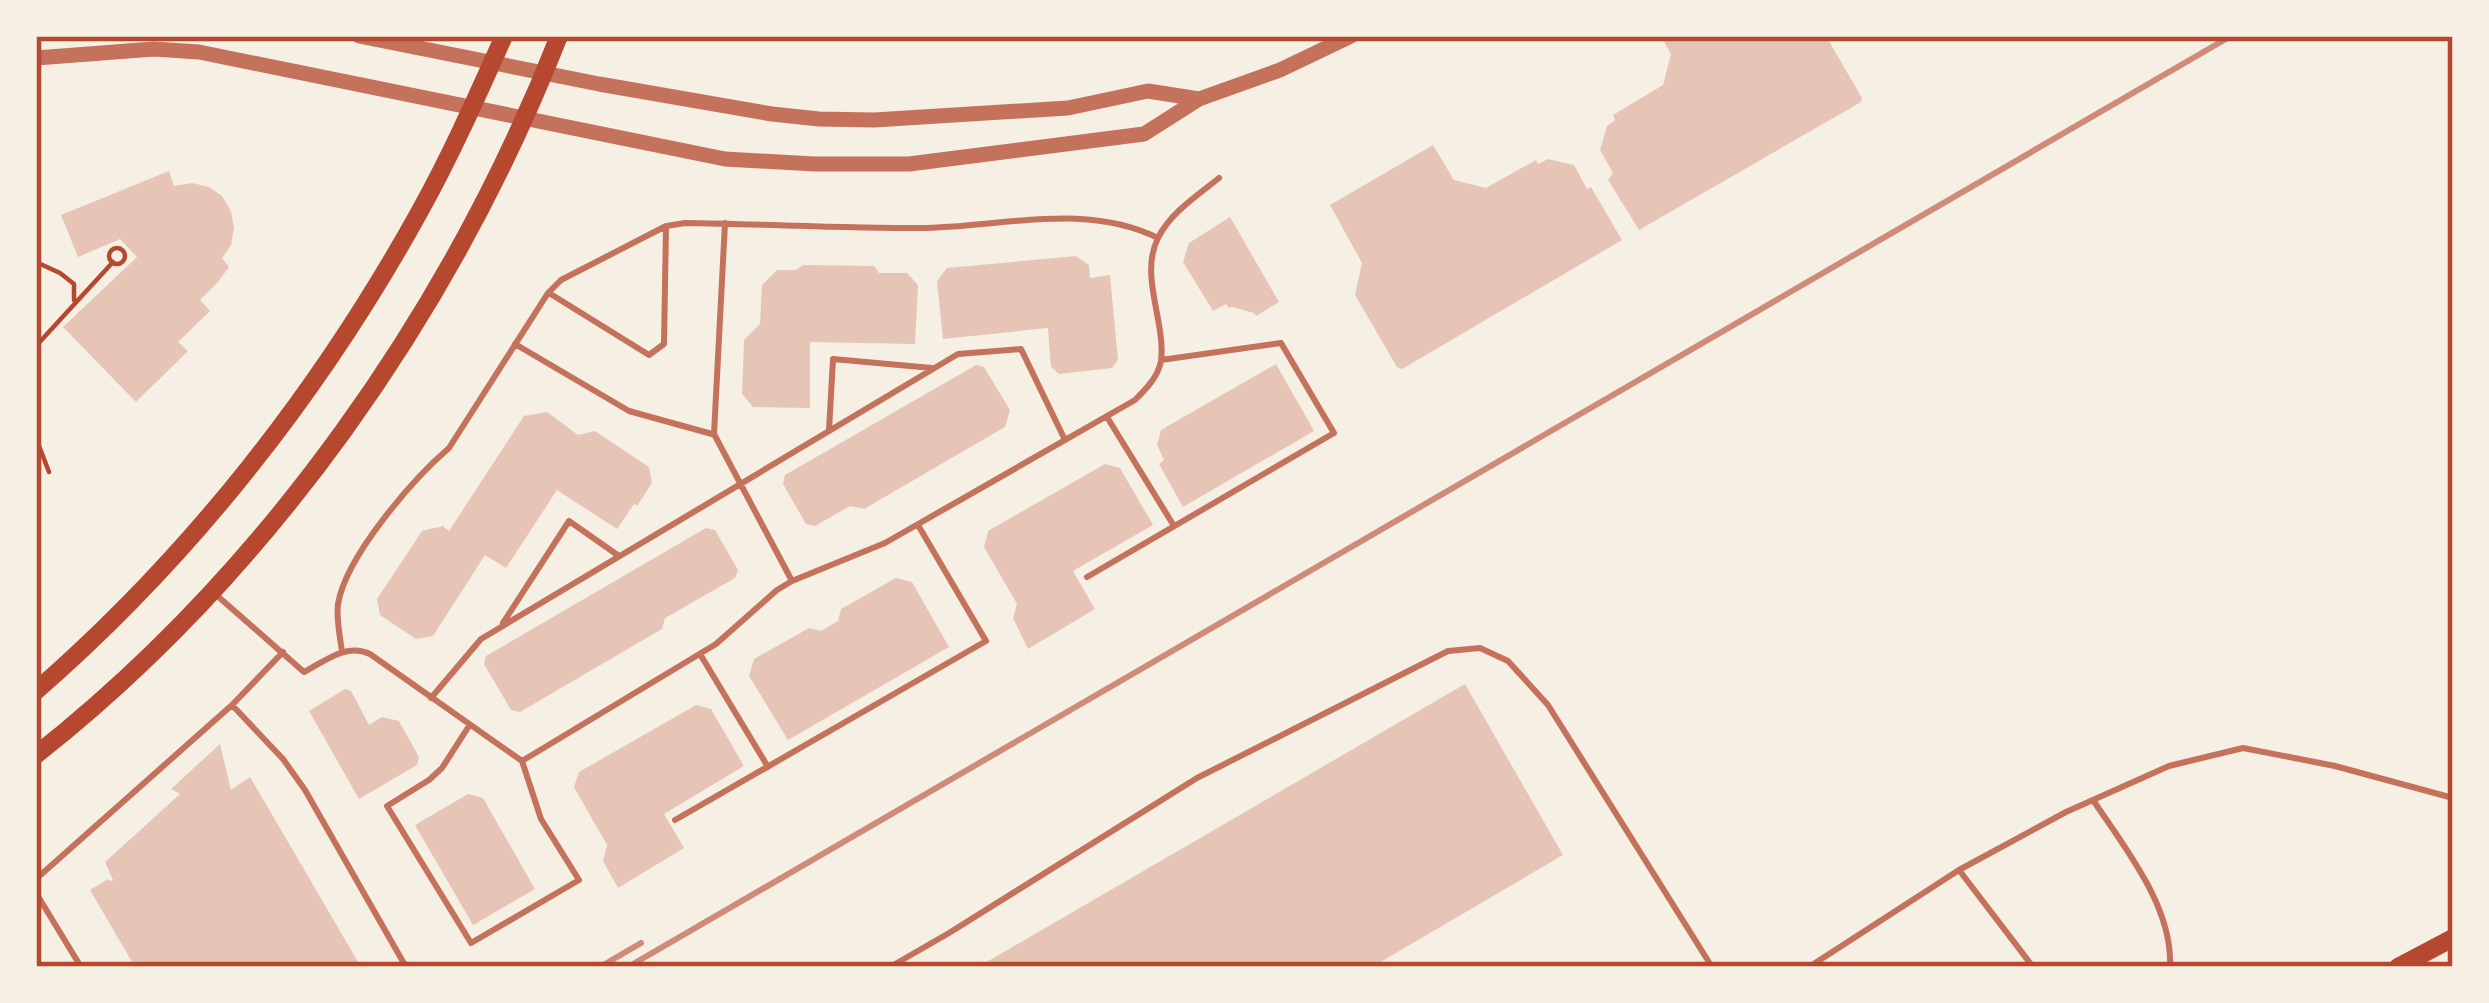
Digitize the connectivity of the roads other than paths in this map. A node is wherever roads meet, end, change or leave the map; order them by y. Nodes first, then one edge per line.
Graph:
1 (359, 36) edge
2 (504, 36) edge
3 (560, 36) edge
4 (1351, 36) edge
5 (36, 58) edge
6 (493, 62) junction
7 (545, 74) junction
8 (1199, 99) junction
9 (472, 108) junction
10 (524, 119) junction
11 (1220, 178) dead end
12 (724, 224) junction
13 (666, 226) junction
14 (1158, 238) junction
15 (548, 293) junction
16 (515, 344) junction
17 (1161, 360) junction
18 (934, 368) junction
19 (1106, 417) junction
20 (829, 430) junction
21 (714, 434) junction
22 (1066, 440) junction
23 (740, 483) junction
24 (918, 525) junction
25 (1174, 526) junction
26 (620, 556) junction
27 (1087, 577) dead end
28 (792, 581) junction
29 (211, 590) junction
30 (500, 626) junction
31 (283, 652) junction
32 (342, 652) junction
33 (700, 654) junction
34 (36, 691) edge
35 (431, 698) junction
36 (232, 705) junction
37 (469, 726) junction
38 (36, 754) edge
39 (522, 761) junction
40 (767, 767) junction
41 (2453, 798) edge
42 (2093, 800) junction
43 (675, 820) dead end
44 (1959, 870) junction
45 (36, 879) edge
46 (36, 893) edge
47 (2453, 938) edge
48 (81, 967) edge
49 (406, 967) edge
50 (890, 967) edge
51 (1712, 967) edge
52 (1809, 967) edge
53 (2033, 967) edge
54 (2170, 967) edge
55 (2398, 967) edge

1 - 6 street
2 - 6 main road
3 - 7 main road
4 - 8 street
5 - 9 street
6 - 7 street
6 - 9 main road
7 - 8 street
7 - 10 main road
8 - 10 street
9 - 10 street
9 - 34 main road
10 - 29 main road
11 - 14 lane
12 - 13 lane
12 - 14 lane
12 - 21 lane
13 - 15 lane
13 - 15 lane
14 - 17 lane
15 - 16 lane
16 - 21 lane
16 - 32 lane
17 - 19 lane
17 - 25 lane
18 - 20 lane
18 - 20 lane
18 - 22 lane
19 - 22 lane
19 - 25 lane
20 - 23 lane
21 - 23 lane
22 - 24 lane
23 - 26 lane
23 - 28 lane
24 - 28 lane
24 - 40 lane
25 - 27 lane
26 - 30 lane
26 - 30 lane
28 - 33 lane
29 - 31 lane
29 - 38 main road
30 - 35 lane
31 - 32 lane
31 - 36 lane
32 - 35 lane
33 - 39 lane
33 - 40 lane
35 - 37 lane
36 - 45 lane
36 - 49 lane
37 - 39 lane
37 - 39 lane
40 - 43 lane
41 - 42 lane
42 - 44 lane
42 - 54 lane
44 - 52 lane
44 - 53 lane
46 - 48 lane
47 - 55 main road
50 - 51 lane

